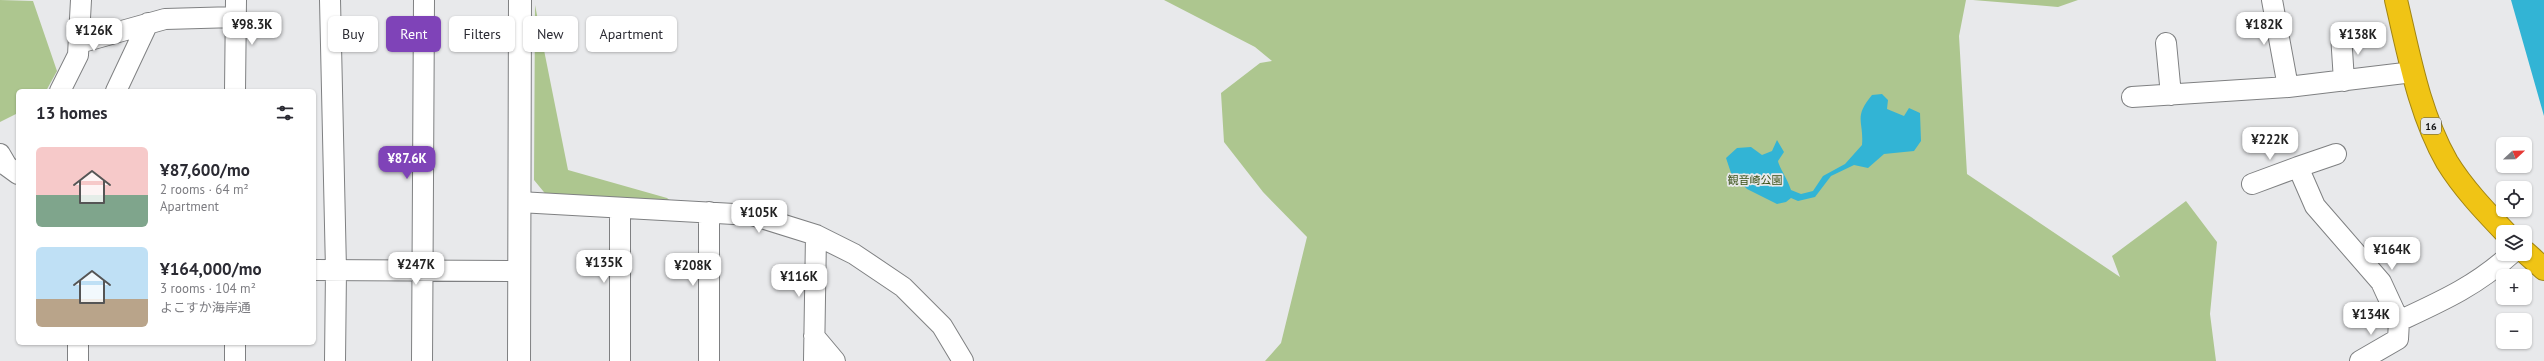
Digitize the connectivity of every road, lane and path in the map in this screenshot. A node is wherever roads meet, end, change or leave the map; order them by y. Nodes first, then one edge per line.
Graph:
1 (81, 0) edge
2 (330, 0) edge
3 (424, 0) edge
4 (520, 0) edge
5 (2272, 0) edge
6 (2396, 0) edge
7 (236, 9) edge
8 (148, 23) junction
9 (2341, 34) dead end
10 (79, 43) junction
11 (2166, 43) dead end
12 (2412, 72) junction
13 (2344, 81) junction
14 (2288, 87) junction
15 (61, 89) edge
16 (117, 89) edge
17 (235, 89) edge
18 (2171, 95) junction
19 (2132, 97) dead end
20 (0, 154) edge
21 (2336, 154) dead end
22 (2298, 167) junction
23 (16, 172) edge
24 (2252, 184) dead end
25 (519, 202) junction
26 (620, 208) junction
27 (709, 212) junction
28 (2499, 225) edge
29 (816, 235) junction
30 (2532, 258) edge
31 (2503, 261) edge
32 (2544, 269) edge
33 (316, 270) edge
34 (336, 270) junction
35 (423, 270) junction
36 (518, 270) junction
37 (2400, 321) junction
38 (814, 336) junction
39 (78, 345) edge
40 (235, 345) edge
41 (78, 361) edge
42 (235, 361) edge
43 (334, 361) edge
44 (422, 361) edge
45 (519, 361) edge
46 (620, 361) edge
47 (709, 361) edge
48 (814, 361) edge
49 (835, 361) edge
50 (963, 361) edge
51 (2360, 361) edge

1 - 10 street
2 - 34 street
3 - 35 street
4 - 25 street
5 - 14 street
6 - 12 highway, 16
7 - 8 street
7 - 17 street
8 - 10 street
8 - 16 street
9 - 13 street
10 - 15 street
11 - 18 street
12 - 13 street
12 - 28 highway, 16
13 - 14 street
14 - 18 street
18 - 19 street
20 - 23 street
21 - 22 street
22 - 24 street
22 - 37 street
25 - 26 street
25 - 36 street
26 - 27 street
26 - 46 street
27 - 29 street
27 - 47 street
29 - 38 street
29 - 50 street
30 - 32 highway
31 - 37 street
33 - 34 street
34 - 35 street
34 - 43 street
35 - 36 street
35 - 44 street
36 - 45 street
37 - 51 street
38 - 48 street
38 - 49 street
39 - 41 street
40 - 42 street

